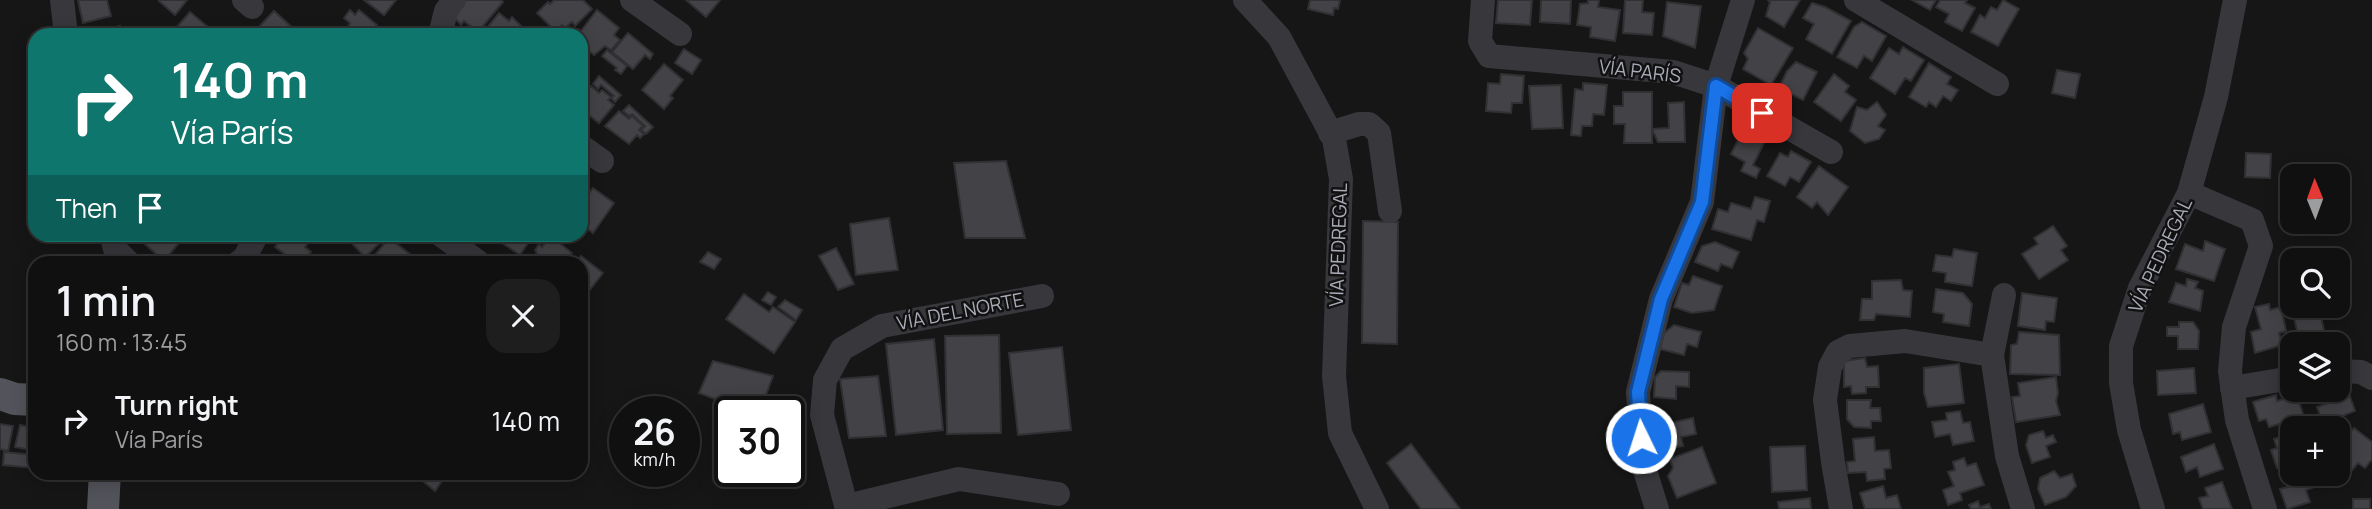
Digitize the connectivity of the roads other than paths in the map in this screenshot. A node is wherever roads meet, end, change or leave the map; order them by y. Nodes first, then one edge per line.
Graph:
1 (62, 0) edge
2 (454, 0) edge
3 (632, 0) edge
4 (1245, 0) edge
5 (1483, 0) edge
6 (1743, 0) edge
7 (1856, 0) edge
8 (2235, 0) edge
9 (65, 28) edge
10 (442, 28) edge
11 (680, 34) dead end
12 (1997, 83) dead end
13 (1716, 86) junction
14 (1331, 133) junction
15 (588, 151) edge
16 (1831, 152) dead end
17 (602, 161) dead end
18 (2189, 193) junction
19 (1390, 211) dead end
20 (451, 242) edge
21 (470, 256) edge
22 (2004, 295) dead end
23 (1042, 296) dead end
24 (1992, 355) junction
25 (2350, 371) edge
26 (2372, 377) edge
27 (2280, 380) edge
28 (2232, 388) junction
29 (0, 394) edge
30 (28, 400) edge
31 (105, 480) edge
32 (1058, 494) dead end
33 (847, 508) edge
34 (103, 509) edge
35 (1377, 509) edge
36 (1657, 509) edge
37 (1841, 509) edge
38 (2023, 509) edge
39 (2153, 509) edge
40 (2265, 509) edge

1 - 9 street
2 - 10 street
3 - 11 street
4 - 14 street, VÍA PEDREGAL
5 - 13 street, VÍA PARÍS
6 - 13 street
7 - 12 street
8 - 18 street, VÍA PEDREGAL
13 - 16 street, VÍA PARÍS
13 - 36 street
14 - 19 street
14 - 35 street, VÍA PEDREGAL
15 - 17 street
18 - 28 street
18 - 39 street, VÍA PEDREGAL
20 - 21 street
22 - 24 street
23 - 33 street, VÍA DEL NORTE
24 - 37 street
24 - 38 street
25 - 26 street
27 - 28 street
28 - 40 street
29 - 30 main road
31 - 34 main road
32 - 33 street

